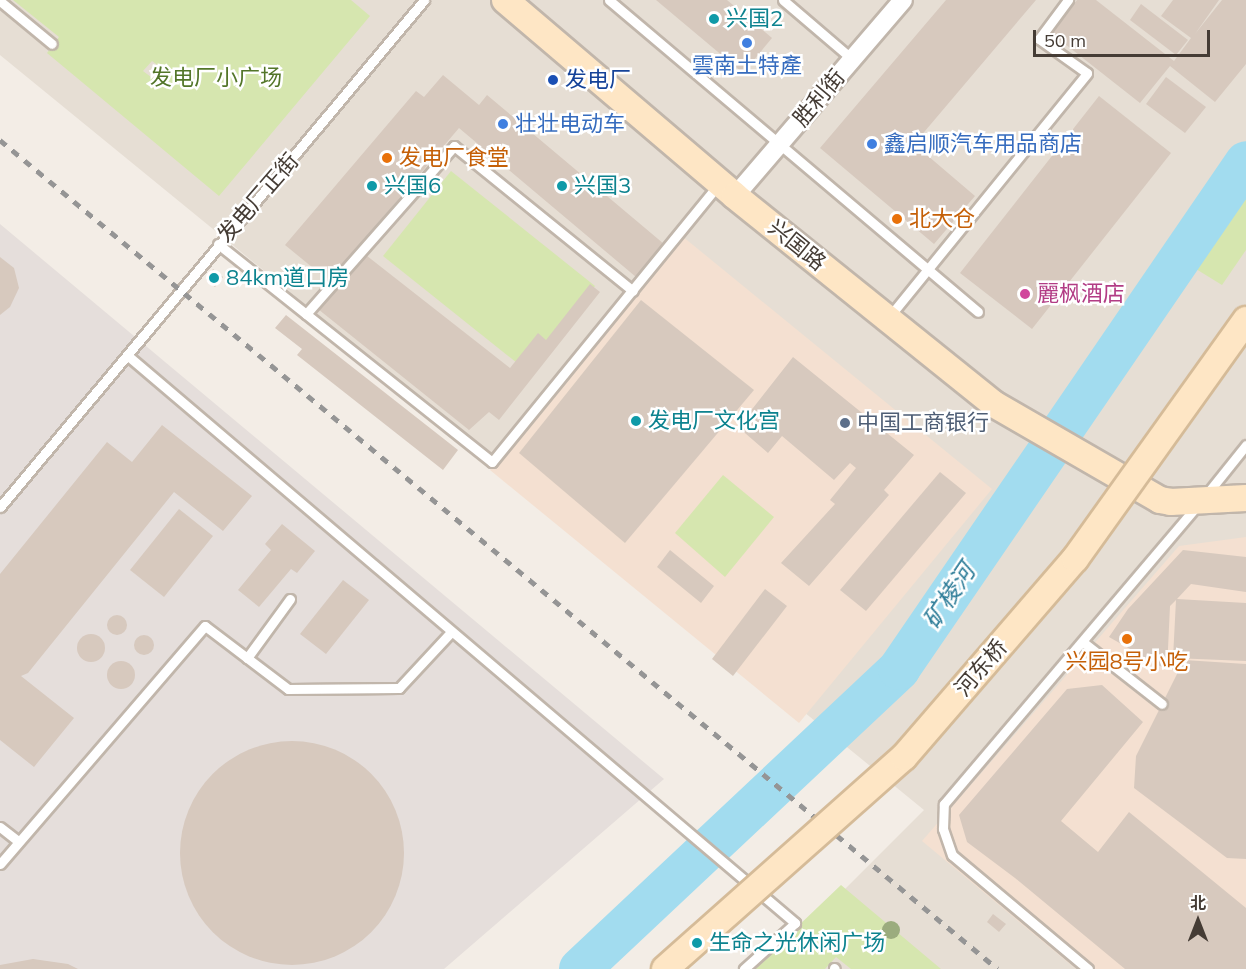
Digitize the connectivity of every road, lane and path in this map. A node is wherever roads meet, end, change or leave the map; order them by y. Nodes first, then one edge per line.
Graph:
1 (424, 0) edge
2 (505, 0) edge
3 (609, 0) edge
4 (783, 0) edge
5 (903, 0) edge
6 (1068, 0) edge
7 (0, 1) edge
8 (52, 44) dead end
9 (852, 59) junction
10 (780, 144) junction
11 (728, 189) junction
12 (218, 244) junction
13 (927, 269) junction
14 (633, 291) junction
15 (978, 312) dead end
16 (306, 314) junction
17 (887, 318) junction
18 (1246, 320) edge
19 (127, 355) junction
20 (1246, 445) edge
21 (1246, 498) edge
22 (1203, 499) junction
23 (0, 507) edge
24 (290, 599) dead end
25 (451, 632) junction
26 (1083, 642) junction
27 (247, 658) junction
28 (1162, 704) dead end
29 (0, 827) edge
30 (18, 841) junction
31 (0, 864) edge
32 (665, 969) edge
33 (744, 969) edge
34 (1088, 969) edge

1 - 12 lane, 发电厂正街
2 - 11 main road, 兴国路
3 - 10 lane
4 - 9 lane
5 - 9 street, 胜利街
6 - 13 lane
7 - 8 lane
9 - 10 street, 胜利街
10 - 11 street, 胜利街
10 - 13 lane
11 - 14 lane
11 - 17 main road, 兴国路
12 - 16 lane
12 - 19 lane, 发电厂正街
13 - 15 lane
13 - 17 lane
14 - 16 lane
14 - 16 lane
17 - 22 main road, 兴国路
18 - 32 main road, 河东桥, bridge
19 - 23 lane, 发电厂正街
19 - 25 lane
20 - 22 lane
21 - 22 main road, 兴国路
22 - 26 lane
24 - 27 lane
25 - 27 lane
25 - 33 lane
26 - 28 lane
26 - 34 lane
27 - 30 lane
29 - 30 lane
30 - 31 lane

